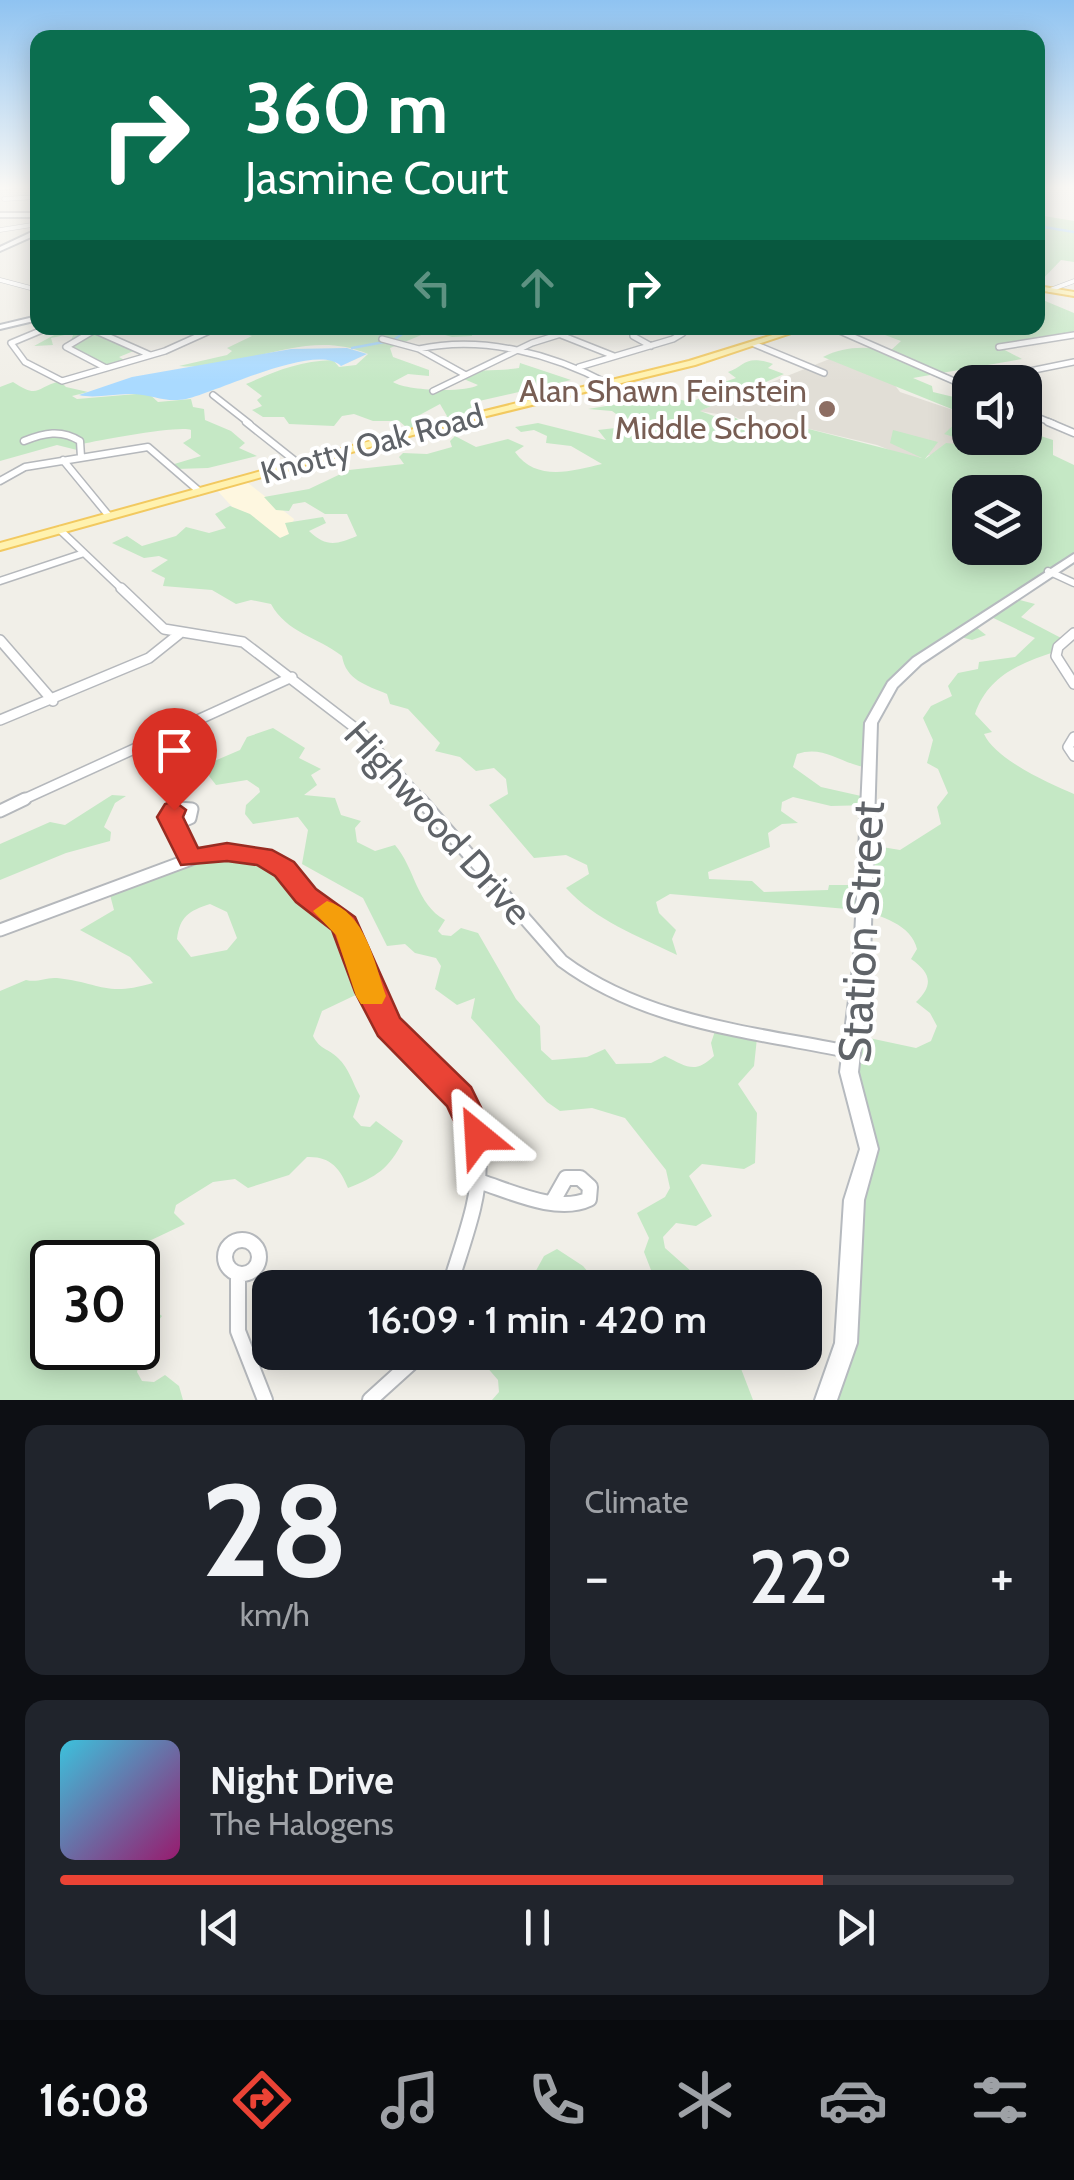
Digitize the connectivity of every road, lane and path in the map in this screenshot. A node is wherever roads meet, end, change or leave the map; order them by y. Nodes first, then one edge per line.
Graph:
1 (0, 280) edge
2 (1074, 281) edge
3 (30, 288) edge
4 (1045, 288) edge
5 (1052, 289) junction
6 (1073, 294) edge
7 (30, 320) edge
8 (0, 327) edge
9 (31, 335) edge
10 (87, 335) edge
11 (109, 335) edge
12 (199, 335) edge
13 (561, 335) joint
14 (634, 335) edge
15 (680, 335) edge
16 (781, 335) edge
17 (850, 335) edge
18 (1074, 335) edge
19 (382, 339) dead end
20 (754, 344) junction
21 (652, 346) junction
22 (998, 347) dead end
23 (419, 348) junction
24 (13, 351) junction
25 (514, 352) junction
26 (150, 355) junction
27 (0, 356) edge
28 (616, 356) junction
29 (1073, 362) edge
30 (576, 367) junction
31 (106, 368) junction
32 (1042, 369) edge
33 (824, 372) dead end
34 (464, 374) junction
35 (952, 378) edge
36 (609, 384) junction
37 (433, 390) dead end
38 (213, 395) dead end
39 (1042, 419) edge
40 (1074, 433) edge
41 (24, 440) dead end
42 (81, 456) junction
43 (63, 460) junction
44 (300, 464) junction
45 (0, 481) edge
46 (199, 491) junction
47 (109, 516) junction
48 (60, 530) junction
49 (0, 547) edge
50 (84, 553) junction
51 (1074, 557) edge
52 (1048, 571) junction
53 (0, 582) edge
54 (1074, 583) edge
55 (1074, 633) edge
56 (180, 634) junction
57 (0, 640) edge
58 (292, 678) junction
59 (1074, 684) edge
60 (54, 701) junction
61 (0, 720) edge
62 (1074, 737) edge
63 (1074, 756) edge
64 (0, 811) edge
65 (174, 825) dead end
66 (190, 858) junction
67 (0, 930) edge
68 (852, 1052) junction
69 (481, 1182) junction
70 (552, 1202) dead end
71 (454, 1270) edge
72 (238, 1274) dead end
73 (404, 1370) edge
74 (265, 1400) edge
75 (370, 1400) edge
76 (826, 1400) edge

1 - 3 street
2 - 5 street
4 - 5 main road
5 - 6 main road
7 - 8 street
9 - 24 street
10 - 31 street
11 - 26 street
12 - 26 street
13 - 25 street
13 - 28 street
14 - 21 street
15 - 21 street
16 - 20 main road, Knotty Oak Road
17 - 35 street
18 - 22 street
19 - 23 street
20 - 33 street
20 - 36 main road, Knotty Oak Road
21 - 28 street
23 - 25 street
23 - 34 street
24 - 27 street
24 - 31 street
25 - 30 street
25 - 34 street
26 - 31 street
28 - 30 street
29 - 32 street
30 - 36 street
34 - 37 street
36 - 44 main road, Knotty Oak Road
38 - 44 street
39 - 40 street
41 - 42 street
42 - 43 street
42 - 46 street
43 - 45 street
43 - 47 street
44 - 46 main road, Knotty Oak Road
46 - 47 main road, Knotty Oak Road
47 - 48 main road, Knotty Oak Road
48 - 49 main road, Knotty Oak Road
48 - 50 street
50 - 53 street
50 - 56 street
51 - 52 street, Station Street
52 - 54 street
52 - 68 street, Station Street
55 - 59 street
56 - 58 street, Highwood Drive
56 - 60 street
57 - 60 street
58 - 64 street
58 - 68 street, Highwood Drive
60 - 61 street
62 - 63 street
65 - 66 street
66 - 67 street
66 - 69 street
68 - 76 street, Station Street
69 - 70 street
69 - 71 street
72 - 74 street
73 - 75 street

